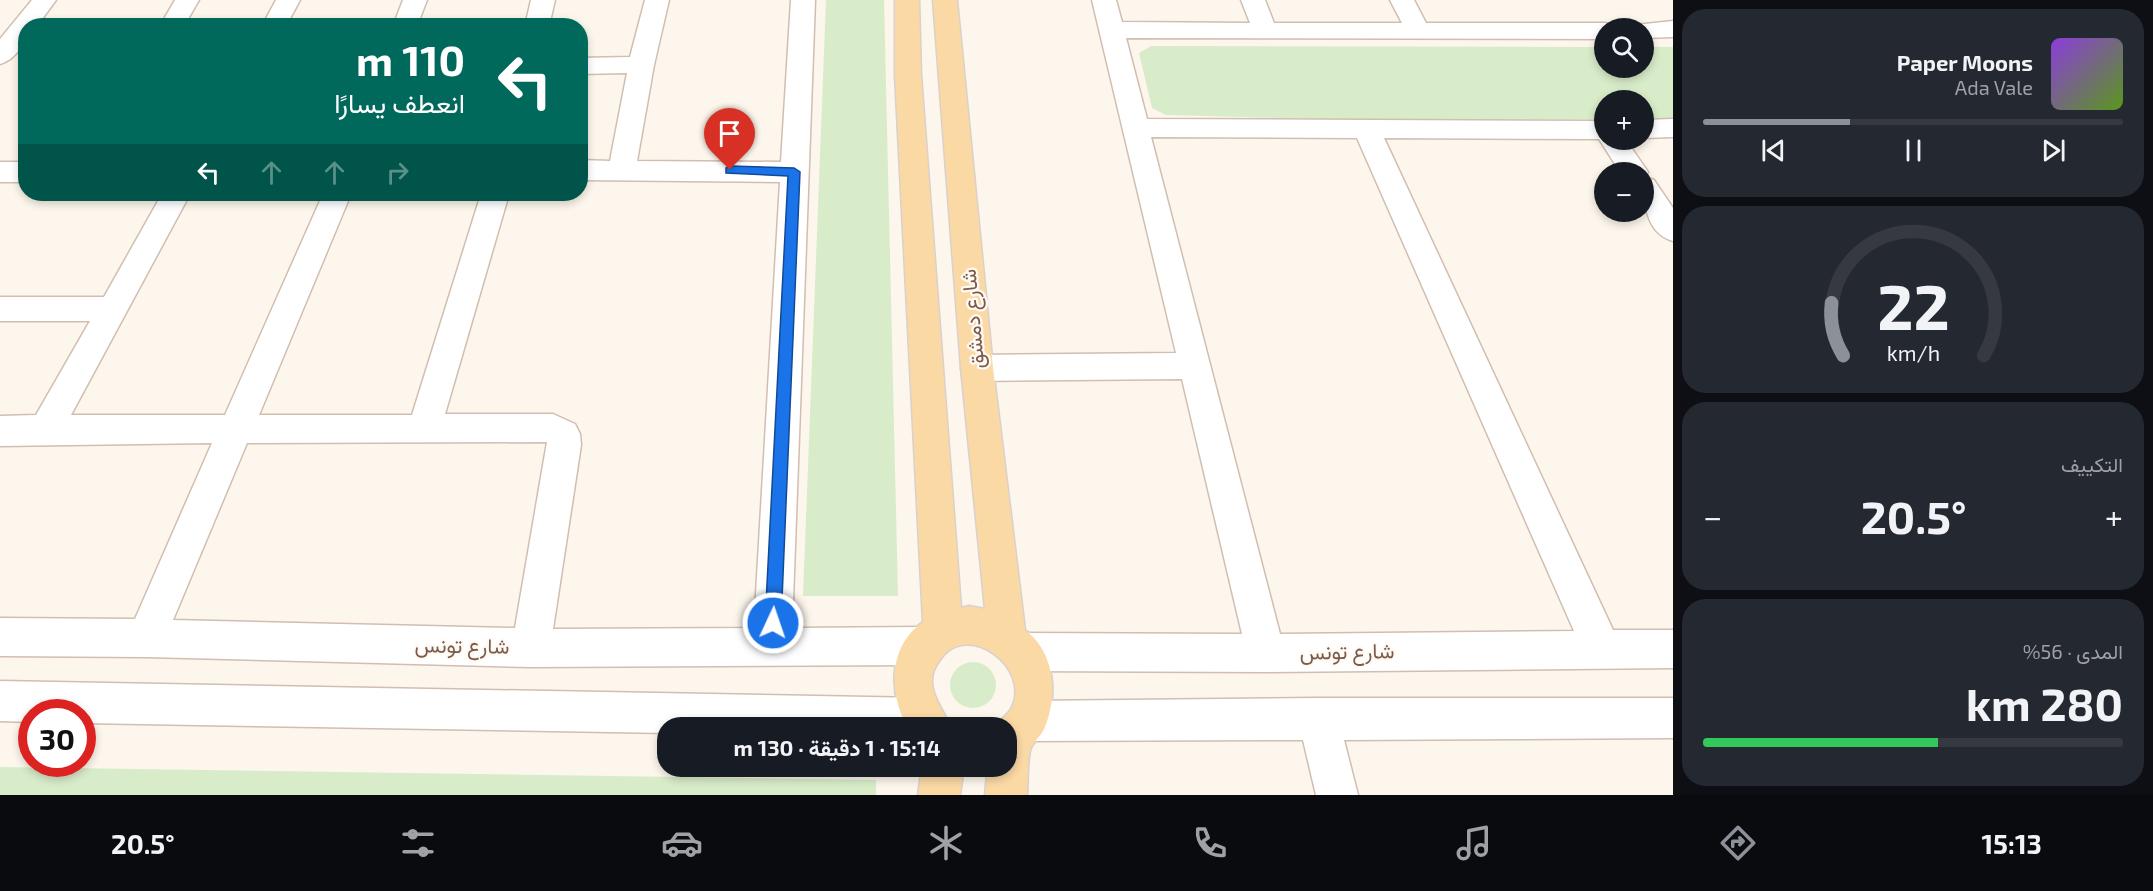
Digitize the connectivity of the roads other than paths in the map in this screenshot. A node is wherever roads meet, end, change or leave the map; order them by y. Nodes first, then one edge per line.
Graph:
1 (44, 0) edge
2 (187, 0) edge
3 (288, 0) edge
4 (415, 0) edge
5 (543, 0) edge
6 (657, 0) edge
7 (803, 0) edge
8 (907, 0) edge
9 (945, 0) edge
10 (1104, 0) edge
11 (1253, 0) edge
12 (1402, 0) edge
13 (30, 18) edge
14 (177, 18) edge
15 (278, 18) edge
16 (408, 18) edge
17 (539, 18) edge
18 (1673, 29) edge
19 (1112, 30) junction
20 (1265, 30) junction
21 (1654, 30) edge
22 (1418, 31) junction
23 (1594, 31) edge
24 (18, 33) edge
25 (0, 56) edge
26 (0, 65) edge
27 (18, 65) edge
28 (641, 65) junction
29 (588, 66) edge
30 (908, 75) junction
31 (950, 76) junction
32 (1136, 128) junction
33 (1673, 128) edge
34 (1654, 129) edge
35 (1367, 130) junction
36 (1594, 130) edge
37 (622, 168) junction
38 (588, 170) edge
39 (0, 172) edge
40 (18, 172) edge
41 (794, 172) junction
42 (172, 201) edge
43 (334, 201) edge
44 (493, 201) edge
45 (1654, 202) edge
46 (1673, 230) edge
47 (0, 309) edge
48 (113, 309) junction
49 (1193, 366) junction
50 (977, 368) junction
51 (46, 429) junction
52 (236, 429) junction
53 (424, 429) junction
54 (0, 431) edge
55 (0, 637) edge
56 (146, 638) junction
57 (933, 638) junction
58 (1014, 645) junction
59 (772, 646) junction
60 (531, 648) junction
61 (1601, 648) junction
62 (1673, 649) edge
63 (1266, 653) junction
64 (0, 701) edge
65 (674, 717) edge
66 (924, 717) edge
67 (1318, 718) junction
68 (1673, 718) edge
69 (1017, 730) edge
70 (1017, 733) edge
71 (941, 777) edge
72 (1009, 777) edge
73 (939, 795) edge
74 (1006, 795) edge
75 (1337, 795) edge

1 - 13 street
2 - 14 street
3 - 15 street
4 - 16 street
5 - 17 street
6 - 28 street
7 - 41 street
8 - 30 main road
9 - 31 main road, شارع دمشق
10 - 19 street
11 - 20 street
12 - 22 street
18 - 21 street
19 - 20 street
19 - 32 street
20 - 22 street
22 - 23 street
24 - 25 street
26 - 27 street
28 - 29 street
28 - 37 street
30 - 31 main road
30 - 57 main road
31 - 50 main road, شارع دمشق
32 - 35 street
32 - 49 street
33 - 34 street
35 - 36 street
35 - 61 street
37 - 38 street
37 - 41 street
39 - 40 street
41 - 59 street
42 - 48 street
43 - 52 street
44 - 53 street
45 - 46 street
47 - 48 street
48 - 51 street
49 - 50 street
49 - 63 street
50 - 58 main road, شارع دمشق
51 - 52 street
51 - 54 street
52 - 53 street
52 - 56 street
53 - 60 street
55 - 56 street, شارع تونس
56 - 60 street, شارع تونس
57 - 58 main road
57 - 59 street, شارع تونس
57 - 66 main road
58 - 63 street, شارع تونس
58 - 69 main road, شارع دمشق
59 - 60 street, شارع تونس
61 - 62 street, شارع تونس
61 - 63 street, شارع تونس
64 - 65 street
67 - 68 street
67 - 70 street
67 - 75 street
71 - 73 main road
72 - 74 main road

